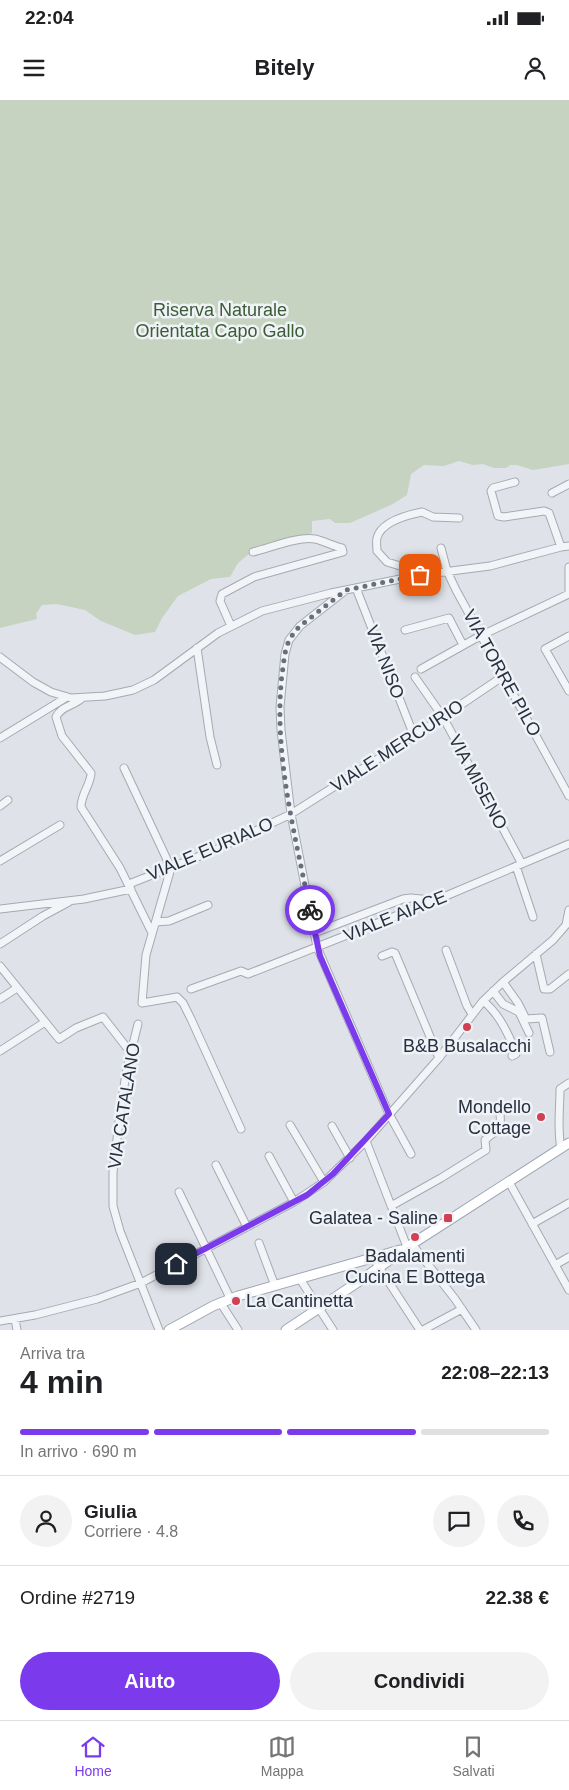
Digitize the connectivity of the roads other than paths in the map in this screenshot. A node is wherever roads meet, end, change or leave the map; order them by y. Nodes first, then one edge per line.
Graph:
1 (515, 482) dead end
2 (569, 484) edge
3 (552, 493) dead end
4 (459, 518) dead end
5 (565, 547) edge
6 (441, 548) dead end
7 (253, 552) dead end
8 (569, 567) edge
9 (447, 571) junction
10 (420, 575) junction
11 (356, 588) junction
12 (346, 590) junction
13 (569, 593) edge
14 (231, 626) junction
15 (405, 630) dead end
16 (480, 636) junction
17 (569, 636) edge
18 (463, 645) junction
19 (197, 648) junction
20 (0, 657) edge
21 (420, 668) dead end
22 (414, 677) dead end
23 (502, 677) junction
24 (569, 691) edge
25 (67, 697) junction
26 (82, 698) junction
27 (443, 717) junction
28 (414, 736) junction
29 (0, 738) edge
30 (217, 765) dead end
31 (124, 768) dead end
32 (569, 796) edge
33 (8, 800) dead end
34 (0, 806) edge
35 (291, 814) junction
36 (60, 825) dead end
37 (569, 844) edge
38 (0, 860) edge
39 (519, 865) junction
40 (171, 868) junction
41 (130, 886) junction
42 (441, 898) junction
43 (84, 900) junction
44 (32, 904) junction
45 (208, 905) dead end
46 (0, 909) edge
47 (569, 910) edge
48 (43, 916) junction
49 (533, 917) dead end
50 (156, 922) junction
51 (152, 933) junction
52 (314, 933) junction
53 (0, 944) edge
54 (317, 947) junction
55 (446, 950) dead end
56 (536, 954) junction
57 (382, 956) dead end
58 (0, 966) edge
59 (569, 974) edge
60 (503, 982) junction
61 (17, 988) junction
62 (191, 989) dead end
63 (493, 991) junction
64 (0, 998) edge
65 (483, 1001) junction
66 (472, 1014) junction
67 (46, 1023) junction
68 (138, 1024) dead end
69 (529, 1033) dead end
70 (0, 1051) edge
71 (550, 1052) dead end
72 (131, 1054) junction
73 (512, 1056) dead end
74 (439, 1058) junction
75 (569, 1083) edge
76 (389, 1114) junction
77 (500, 1114) dead end
78 (290, 1125) dead end
79 (332, 1126) dead end
80 (241, 1129) dead end
81 (366, 1141) junction
82 (566, 1147) edge
83 (411, 1154) dead end
84 (269, 1156) dead end
85 (350, 1158) junction
86 (216, 1165) dead end
87 (324, 1182) junction
88 (509, 1182) junction
89 (179, 1192) dead end
90 (294, 1202) junction
91 (569, 1203) edge
92 (391, 1206) junction
93 (532, 1224) junction
94 (247, 1227) junction
95 (259, 1242) dead end
96 (409, 1246) junction
97 (206, 1249) junction
98 (569, 1257) edge
99 (373, 1258) junction
100 (555, 1265) junction
101 (378, 1268) junction
102 (300, 1279) junction
103 (141, 1283) junction
104 (275, 1286) junction
105 (569, 1290) edge
106 (230, 1298) junction
107 (220, 1302) junction
108 (319, 1308) junction
109 (462, 1309) junction
110 (15, 1319) junction
111 (0, 1320) edge
112 (182, 1327) edge
113 (17, 1330) edge
114 (159, 1330) edge
115 (169, 1330) edge
116 (238, 1330) edge
117 (286, 1330) edge
118 (333, 1330) edge
119 (422, 1330) edge
120 (476, 1330) edge

1 - 5 street
2 - 3 street
4 - 10 street
5 - 9 street
6 - 9 street, VIA TORRE PILO
7 - 14 street
8 - 13 street
9 - 10 street
9 - 16 street, VIA TORRE PILO
10 - 11 street
11 - 12 street
11 - 28 street, VIA NISO
12 - 14 street
12 - 35 street
13 - 16 street
14 - 19 street
15 - 18 street
16 - 18 street
16 - 23 street, VIA TORRE PILO
17 - 24 street
18 - 21 street
19 - 26 street
19 - 30 street
20 - 25 street
22 - 27 street, VIA MISENO
23 - 27 street, VIALE MERCURIO
23 - 32 street, VIA TORRE PILO
25 - 26 street
25 - 29 street
26 - 41 street
27 - 28 street, VIALE MERCURIO
27 - 39 street, VIA MISENO
28 - 35 street, VIALE MERCURIO
31 - 40 street
33 - 34 street
35 - 40 street, VIALE EURIALO
35 - 52 street
36 - 38 street
37 - 39 street, VIALE AIACE
39 - 42 street, VIALE AIACE
39 - 49 street, VIA MISENO
40 - 41 street, VIALE EURIALO
40 - 50 street
41 - 43 street, VIALE EURIALO
41 - 51 street
42 - 52 street
42 - 54 street, VIALE AIACE
43 - 44 street
43 - 48 street
44 - 46 street
44 - 48 street
45 - 50 street
47 - 56 street
48 - 53 street
50 - 51 street
51 - 80 street
52 - 54 street
54 - 62 street, VIALE AIACE
54 - 76 street
55 - 66 street
56 - 59 street
56 - 60 street
57 - 74 street
58 - 61 street
60 - 63 street
60 - 71 street
61 - 64 street
61 - 67 street
63 - 65 street
63 - 69 street
65 - 66 street
65 - 73 street
66 - 74 street
67 - 70 street
67 - 72 street
68 - 72 street, VIA CATALANO
72 - 103 street, VIA CATALANO
74 - 76 street
75 - 82 street
76 - 81 street
76 - 83 street
77 - 92 street
78 - 87 street
79 - 85 street
81 - 85 street
81 - 92 street
82 - 88 main road
84 - 90 street
85 - 87 street
86 - 94 street
87 - 90 street
88 - 93 street
88 - 96 main road
89 - 97 street
90 - 94 street
91 - 93 street
92 - 96 street
93 - 100 street
94 - 97 street
95 - 104 street
96 - 99 main road
96 - 101 main road
96 - 109 street
97 - 103 street
97 - 106 street
98 - 100 street
99 - 101 street
99 - 102 main road
100 - 105 street
101 - 108 main road
101 - 119 street
102 - 104 main road
102 - 108 street
103 - 110 street
103 - 114 street, VIA CATALANO
104 - 106 main road
106 - 107 main road
107 - 112 main road
107 - 116 street
108 - 117 main road
108 - 118 street
109 - 119 street
109 - 120 street
110 - 111 street
110 - 113 street
112 - 115 main road

